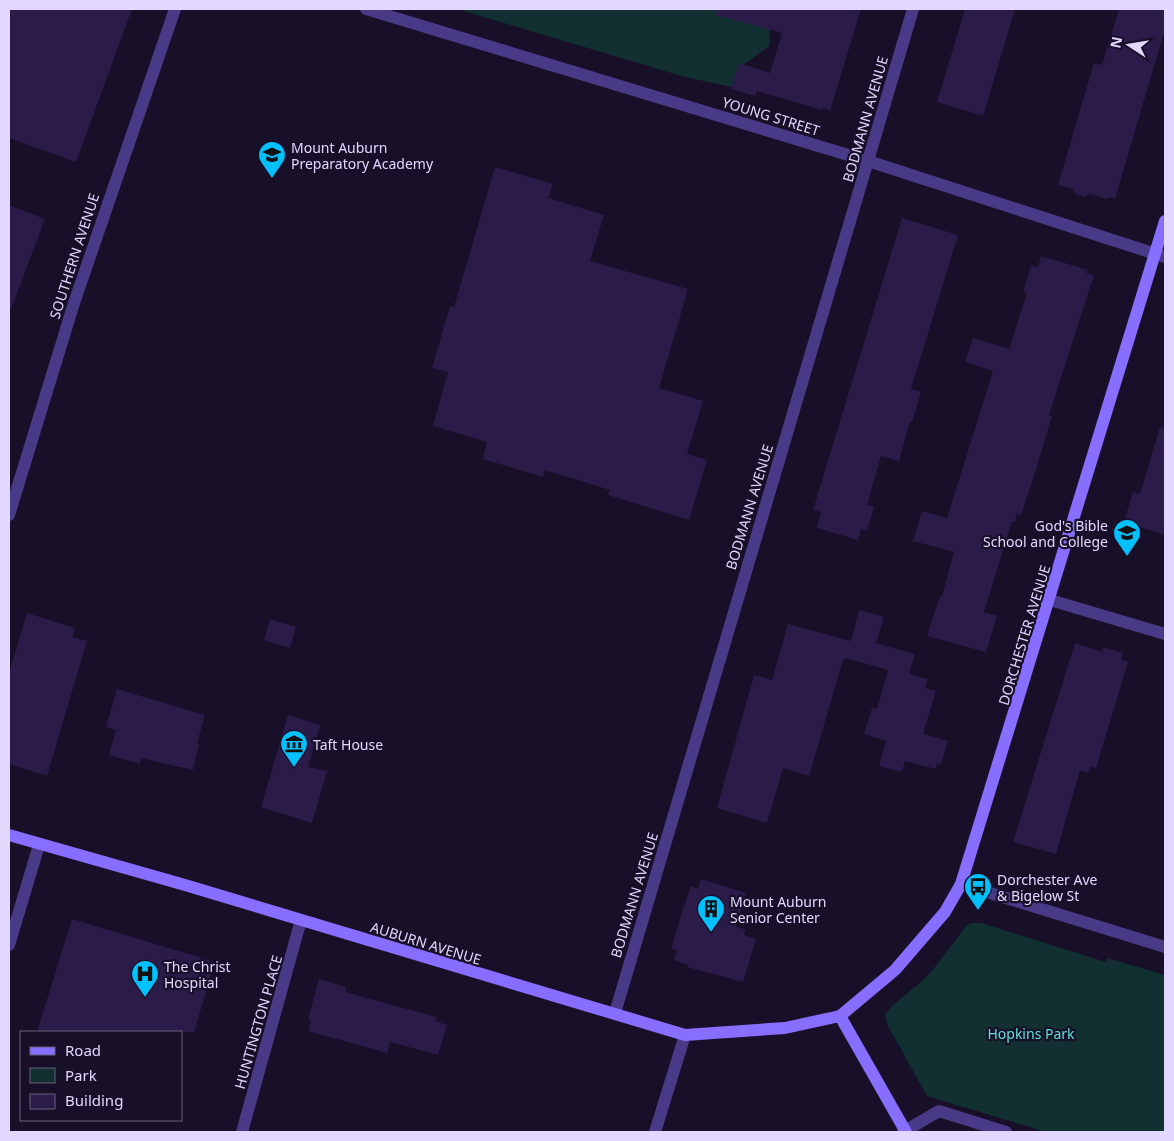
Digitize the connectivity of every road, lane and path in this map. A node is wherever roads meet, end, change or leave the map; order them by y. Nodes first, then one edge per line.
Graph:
1 (175, 9) edge
2 (366, 9) edge
3 (913, 9) edge
4 (868, 161) junction
5 (1165, 221) edge
6 (1160, 256) edge
7 (9, 515) edge
8 (1050, 600) junction
9 (1165, 634) edge
10 (9, 835) edge
11 (39, 845) junction
12 (961, 884) junction
13 (301, 920) junction
14 (9, 945) edge
15 (1165, 947) edge
16 (615, 1014) junction
17 (840, 1016) junction
18 (685, 1035) junction
19 (242, 1132) edge
20 (655, 1132) edge
21 (905, 1132) edge
22 (1006, 1132) edge

1 - 7 street, SOUTHERN AVENUE
2 - 4 street, YOUNG STREET
3 - 4 street, BODMANN AVENUE
4 - 6 street, YOUNG STREET
4 - 16 street, BODMANN AVENUE
5 - 6 main road, DORCHESTER AVENUE
6 - 8 main road, DORCHESTER AVENUE
8 - 9 street
8 - 12 main road, DORCHESTER AVENUE
10 - 11 main road, AUBURN AVENUE
11 - 13 main road, AUBURN AVENUE
11 - 14 street
12 - 15 street
12 - 17 main road, DORCHESTER AVENUE
13 - 16 main road, AUBURN AVENUE
13 - 19 street, HUNTINGTON PLACE
16 - 18 main road, AUBURN AVENUE
17 - 18 main road, AUBURN AVENUE
17 - 21 main road
18 - 20 street
21 - 22 street

